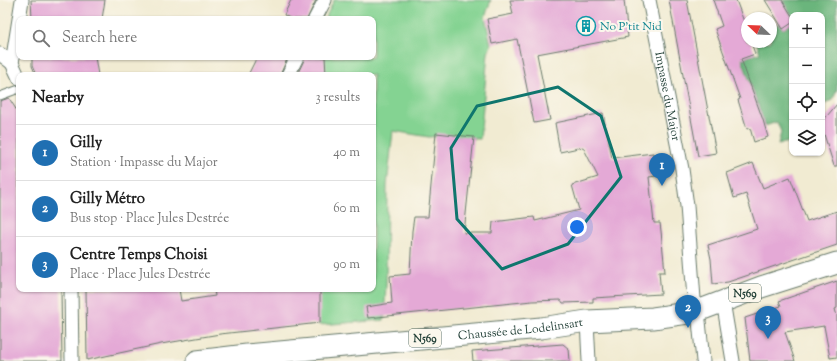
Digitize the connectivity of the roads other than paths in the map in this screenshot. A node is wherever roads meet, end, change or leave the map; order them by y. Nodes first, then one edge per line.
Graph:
1 (22, 0) edge
2 (325, 0) edge
3 (649, 0) edge
4 (19, 16) edge
5 (317, 16) edge
6 (16, 38) edge
7 (0, 54) edge
8 (296, 60) edge
9 (12, 63) junction
10 (16, 72) edge
11 (290, 72) edge
12 (16, 90) edge
13 (0, 96) edge
14 (837, 263) edge
15 (71, 292) edge
16 (723, 301) junction
17 (696, 311) junction
18 (587, 321) junction
19 (72, 361) edge
20 (197, 361) edge
21 (589, 361) edge
22 (703, 361) edge
23 (733, 361) edge

1 - 4 street
2 - 5 street
3 - 17 street, Impasse du Major
6 - 9 street
7 - 9 street
8 - 11 street
9 - 10 street
12 - 13 lane
14 - 16 main road, Chaussée de Lodelinsart / N569
15 - 19 street
16 - 17 main road, Chaussée de Lodelinsart / N569
16 - 23 street
17 - 18 main road, Chaussée de Lodelinsart / N569
17 - 22 street, Impasse du Major
18 - 20 main road, Chaussée de Lodelinsart / N569
18 - 21 street

